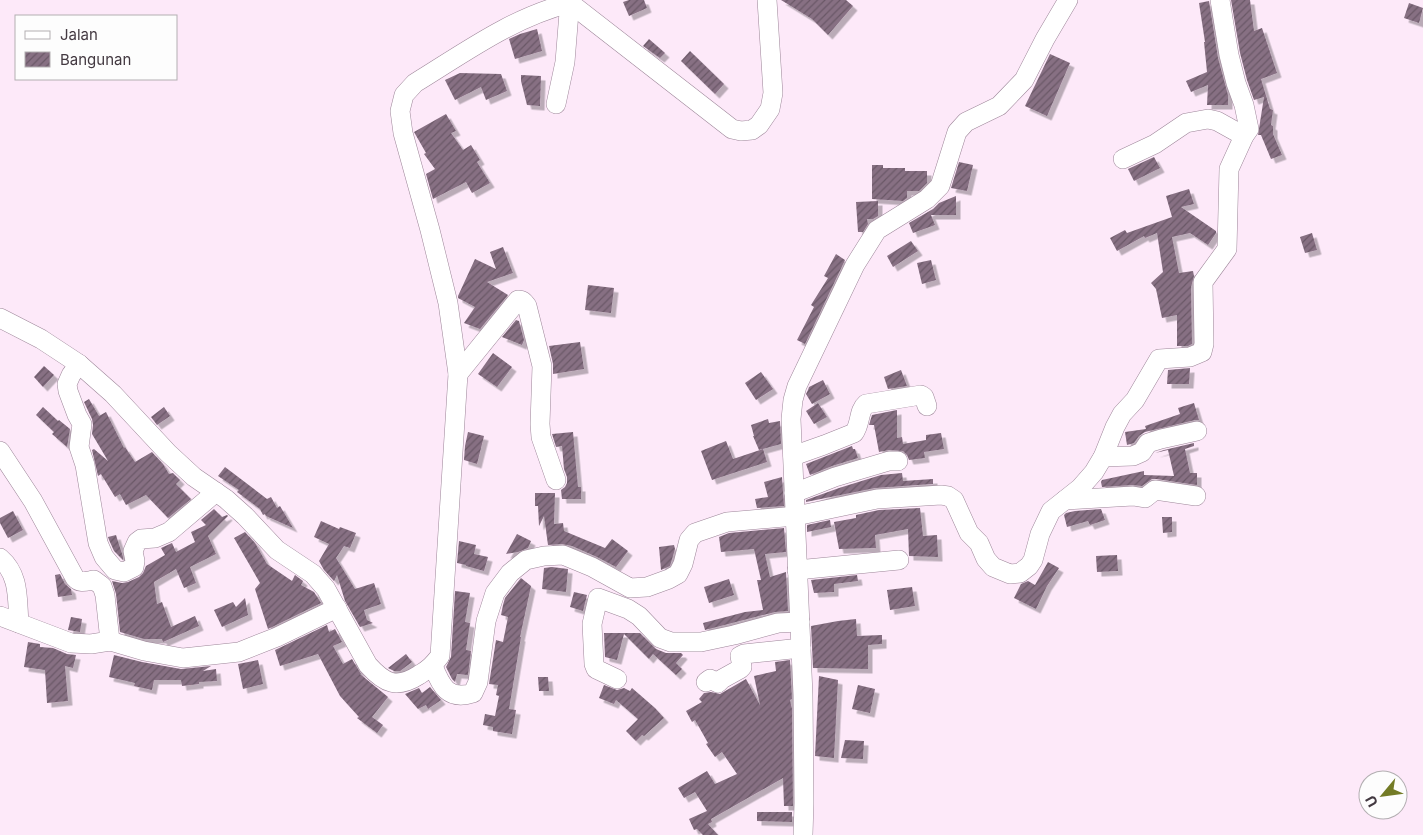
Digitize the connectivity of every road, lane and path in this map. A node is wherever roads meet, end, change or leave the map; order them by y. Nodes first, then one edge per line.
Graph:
1 (767, 0) edge
2 (1068, 0) edge
3 (1220, 0) edge
4 (570, 2) edge
5 (556, 104) dead end
6 (1244, 136) junction
7 (1123, 159) dead end
8 (0, 318) edge
9 (79, 364) junction
10 (458, 374) junction
11 (928, 406) dead end
12 (1197, 431) dead end
13 (0, 451) edge
14 (793, 456) junction
15 (1103, 457) junction
16 (898, 461) dead end
17 (556, 480) dead end
18 (216, 492) junction
19 (794, 492) junction
20 (1196, 496) dead end
21 (1064, 500) junction
22 (796, 516) junction
23 (0, 558) edge
24 (899, 560) dead end
25 (797, 570) junction
26 (337, 608) junction
27 (0, 616) edge
28 (800, 622) junction
29 (19, 623) junction
30 (110, 641) junction
31 (801, 648) junction
32 (433, 666) junction
33 (617, 679) dead end
34 (706, 682) dead end
35 (803, 835) edge

1 - 4 street
2 - 14 street
3 - 6 street
4 - 5 street
4 - 10 street
6 - 7 street
6 - 15 street
8 - 9 street
9 - 18 street
9 - 18 street
10 - 17 street
10 - 32 street
11 - 14 street
12 - 15 street
13 - 30 street
14 - 19 street
15 - 21 street
16 - 19 street
18 - 26 street
19 - 22 street
20 - 21 street
21 - 22 street
22 - 25 street
22 - 32 street
23 - 29 street
24 - 25 street
25 - 28 street
26 - 30 street
26 - 32 street
27 - 29 street
28 - 31 street
28 - 33 street
29 - 30 street
31 - 34 street
31 - 35 street

